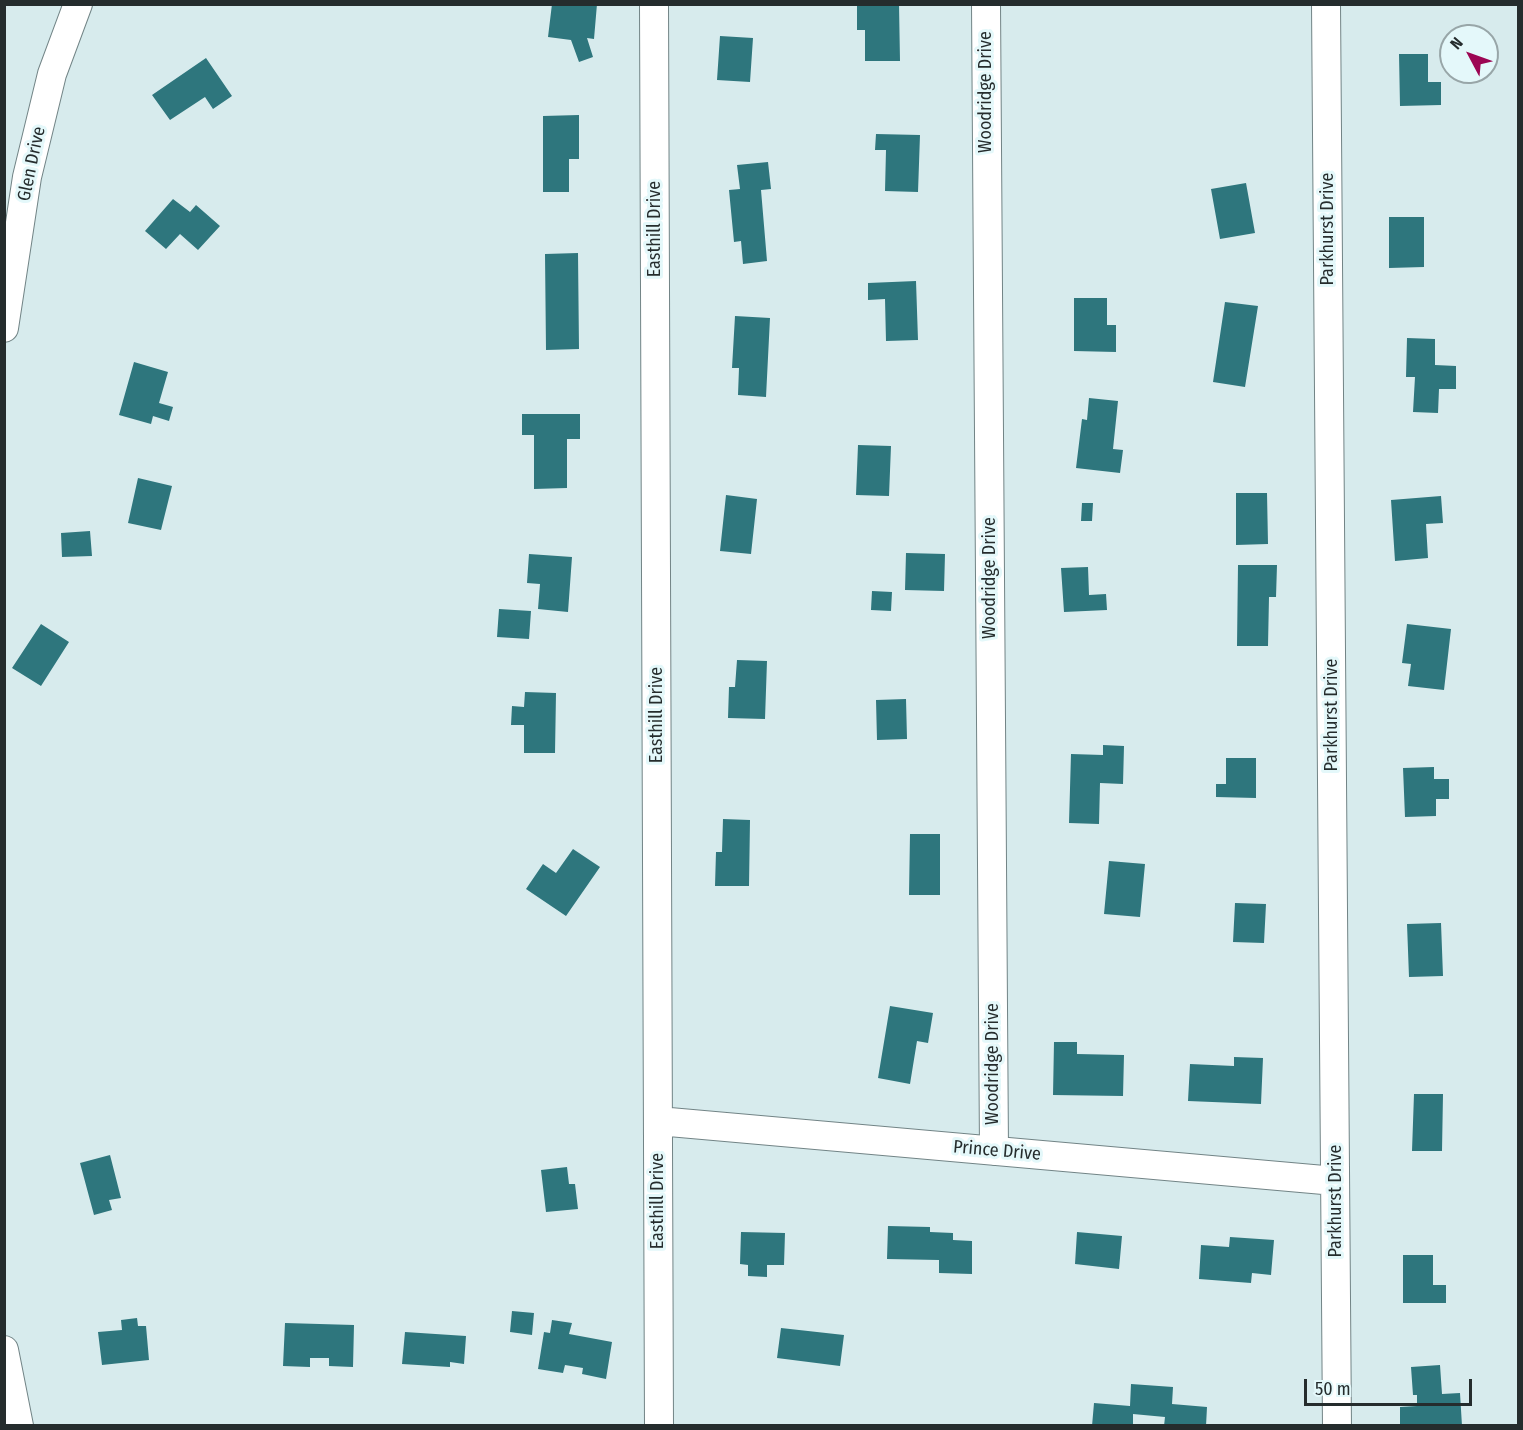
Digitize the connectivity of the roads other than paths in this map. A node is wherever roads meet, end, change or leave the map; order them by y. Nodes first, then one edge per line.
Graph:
1 (78, 4) edge
2 (654, 4) edge
3 (986, 4) edge
4 (1326, 4) edge
5 (4, 327) edge
6 (658, 1121) junction
7 (994, 1151) junction
8 (1335, 1181) junction
9 (4, 1350) edge
10 (19, 1425) edge
11 (659, 1425) edge
12 (1337, 1425) edge

1 - 5 street, Glen Drive
2 - 6 street, Easthill Drive
3 - 7 street, Woodridge Drive
4 - 8 street, Parkhurst Drive
6 - 7 street, Prince Drive
6 - 11 street, Easthill Drive
7 - 8 street, Prince Drive
8 - 12 street, Parkhurst Drive
9 - 10 street

